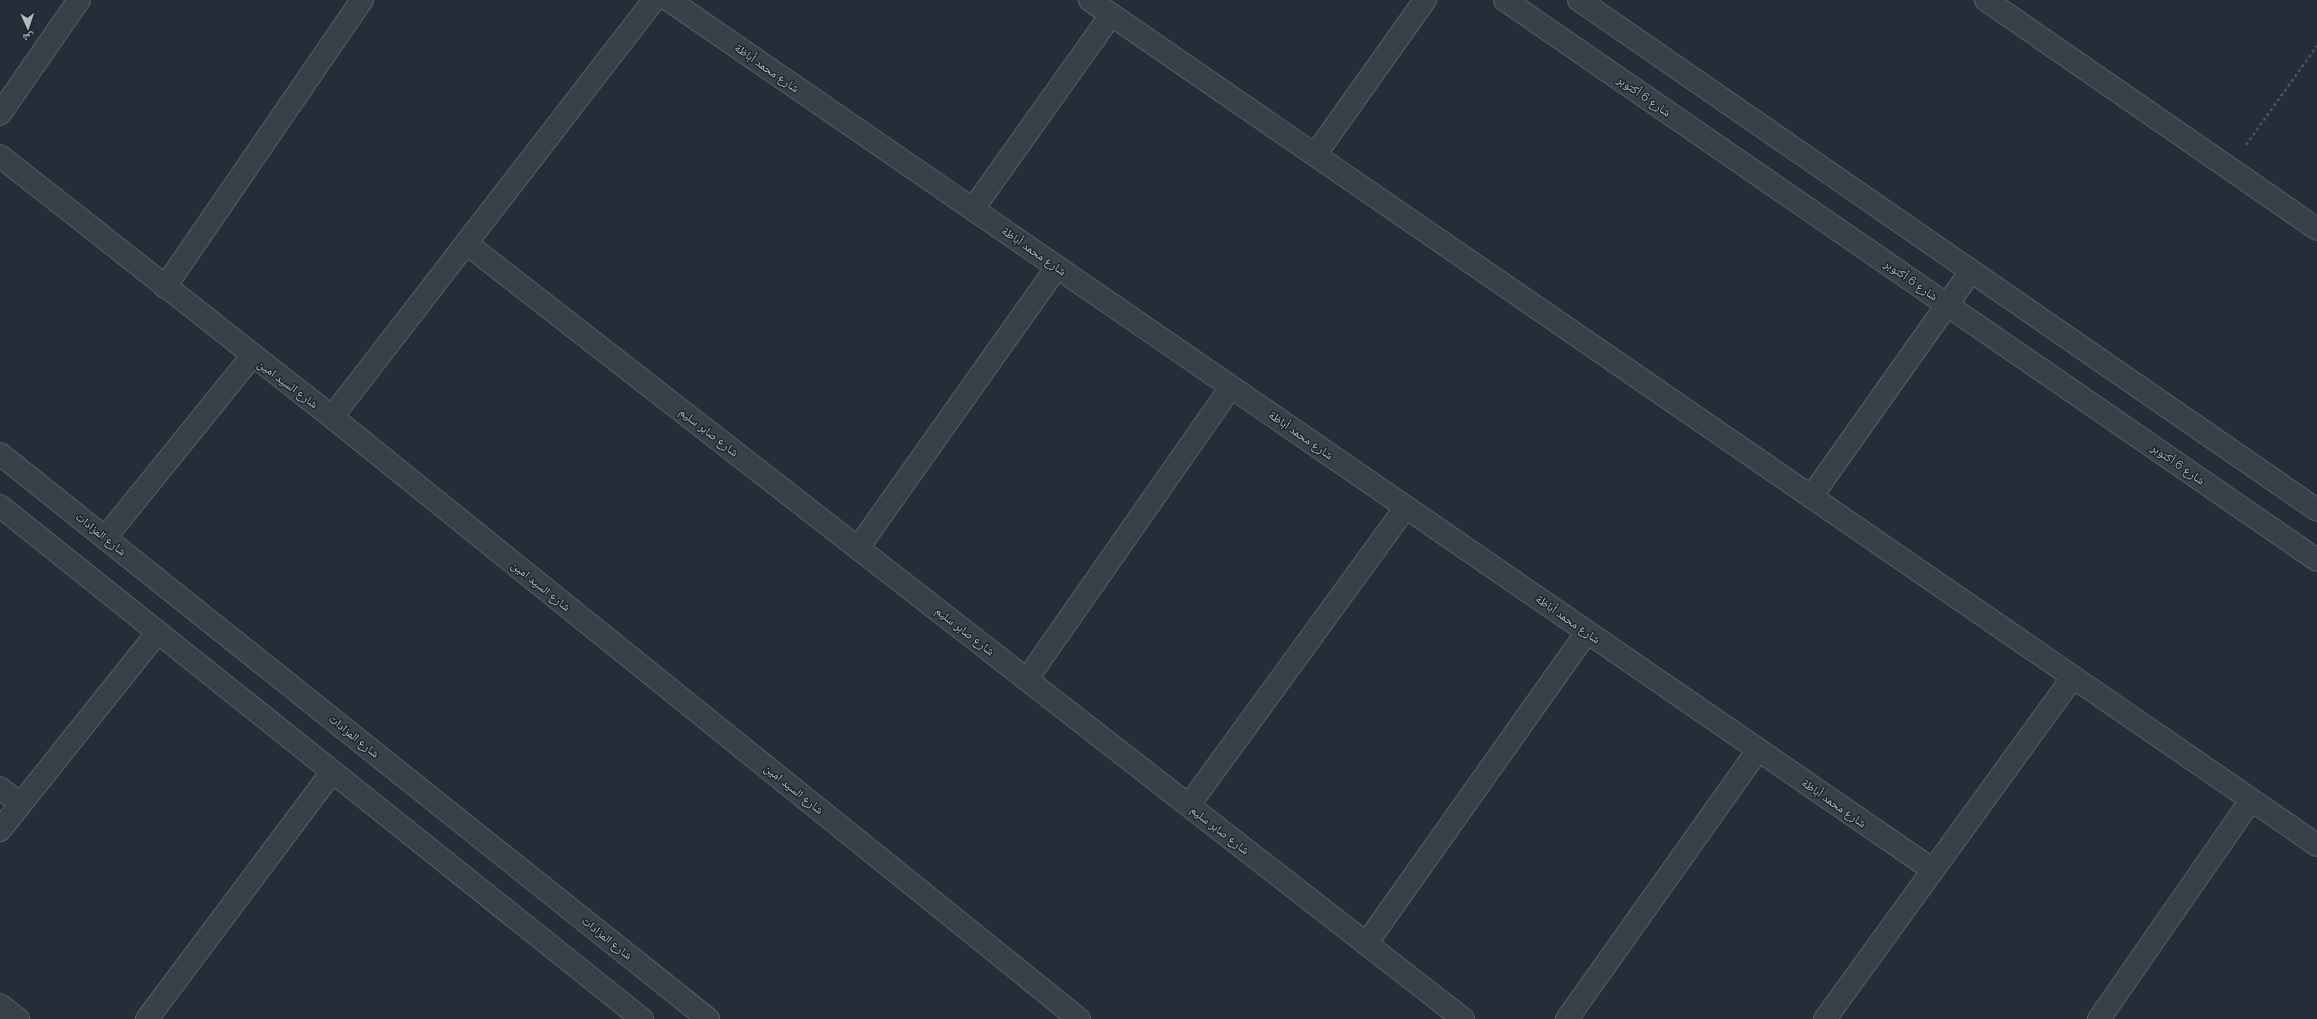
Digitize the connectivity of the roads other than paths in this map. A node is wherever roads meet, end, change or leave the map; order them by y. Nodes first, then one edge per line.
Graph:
1 (79, 0) edge
2 (362, 0) edge
3 (654, 0) edge
4 (669, 0) edge
5 (1090, 0) edge
6 (1425, 0) edge
7 (1505, 0) edge
8 (1579, 0) edge
9 (1986, 0) edge
10 (1111, 14) junction
11 (0, 114) edge
12 (1315, 155) junction
13 (0, 156) edge
14 (973, 209) junction
15 (2317, 229) edge
16 (466, 243) junction
17 (1057, 267) junction
18 (1971, 271) junction
19 (165, 287) junction
20 (1947, 305) junction
21 (252, 356) junction
22 (1231, 387) junction
23 (332, 417) junction
24 (0, 454) edge
25 (1811, 497) junction
26 (0, 506) edge
27 (1406, 507) junction
28 (2317, 510) edge
29 (105, 538) junction
30 (858, 548) junction
31 (2317, 560) edge
32 (158, 632) junction
33 (1587, 632) junction
34 (2073, 677) junction
35 (1027, 679) junction
36 (1758, 750) junction
37 (332, 772) junction
38 (0, 788) edge
39 (2251, 800) junction
40 (20, 804) junction
41 (1189, 805) junction
42 (0, 830) edge
43 (2317, 846) edge
44 (1932, 870) junction
45 (1366, 944) junction
46 (0, 1006) edge
47 (18, 1019) edge
48 (147, 1019) edge
49 (642, 1019) edge
50 (708, 1019) edge
51 (1080, 1019) edge
52 (1463, 1019) edge
53 (1567, 1019) edge
54 (1825, 1019) edge
55 (2099, 1019) edge

1 - 11 street
2 - 19 street
3 - 16 street
4 - 14 street, شارع محمد أباظة
5 - 10 street
6 - 12 street
7 - 20 street, شارع 6 أكتوبر
8 - 18 street
9 - 15 street
10 - 12 street
10 - 14 street
12 - 25 street
13 - 19 street, شارع السيد امين
14 - 17 street, شارع محمد أباظة
16 - 23 street
16 - 30 street, شارع صابر سليم
17 - 22 street, شارع محمد أباظة
17 - 30 street
18 - 20 street
18 - 28 street
19 - 21 street, شارع السيد امين
20 - 25 street
20 - 31 street, شارع 6 أكتوبر
21 - 23 street, شارع السيد امين
21 - 29 street
22 - 27 street, شارع محمد أباظة
22 - 35 street
23 - 51 street, شارع السيد امين
24 - 29 street, شارع المزادات
25 - 34 street
26 - 32 street
27 - 33 street, شارع محمد أباظة
27 - 41 street
29 - 50 street, شارع المزادات
30 - 35 street, شارع صابر سليم
32 - 37 street
32 - 40 street
33 - 36 street, شارع محمد أباظة
33 - 45 street
34 - 39 street
34 - 44 street
35 - 41 street, شارع صابر سليم
36 - 44 street, شارع محمد أباظة
36 - 53 street
37 - 48 street
37 - 49 street
38 - 40 street
39 - 43 street
39 - 55 street
40 - 42 street
41 - 45 street, شارع صابر سليم
44 - 54 street
45 - 52 street, شارع صابر سليم
46 - 47 street

